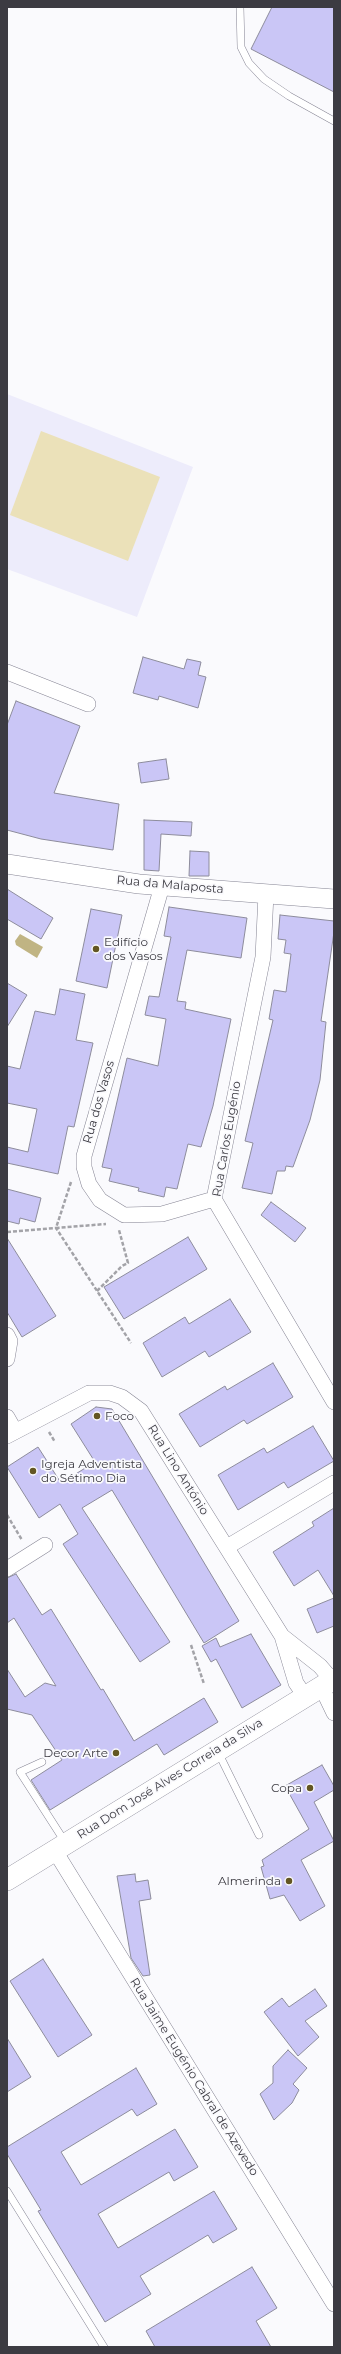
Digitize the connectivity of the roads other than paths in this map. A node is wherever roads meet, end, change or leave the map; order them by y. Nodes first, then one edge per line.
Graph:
1 (240, 7) edge
2 (334, 121) edge
3 (7, 672) edge
4 (88, 704) dead end
5 (7, 864) edge
6 (162, 886) junction
7 (266, 894) junction
8 (334, 899) edge
9 (214, 1199) junction
10 (7, 1335) edge
11 (7, 1358) edge
12 (334, 1402) edge
13 (7, 1417) edge
14 (11, 1433) edge
15 (334, 1483) edge
16 (45, 1546) dead end
17 (227, 1547) junction
18 (7, 1569) edge
19 (282, 1636) junction
20 (323, 1685) edge
21 (334, 1713) edge
22 (217, 1750) junction
23 (42, 1762) dead end
24 (260, 1835) dead end
25 (60, 1847) junction
26 (7, 1880) edge
27 (7, 2191) edge
28 (334, 2304) edge
29 (104, 2347) edge

1 - 2 lane
3 - 4 street
5 - 6 street, Rua da Malaposta
6 - 7 street, Rua da Malaposta
6 - 9 street, Rua dos Vasos
7 - 8 street, Rua da Malaposta
7 - 9 street, Rua Carlos Eugénio
9 - 12 street, Rua Carlos Eugénio
10 - 11 street
13 - 14 street
14 - 17 street, Rua Lino António
15 - 17 street
16 - 18 street
17 - 19 street, Rua Lino António
19 - 20 street, Rua Lino António
19 - 20 street, Rua Lino António
20 - 21 street
20 - 22 main road, Rua Dom José Alves Correia da Silva
22 - 24 lane
22 - 25 main road, Rua Dom José Alves Correia da Silva
23 - 25 lane
25 - 26 main road, Rua Dom José Alves Correia da Silva
25 - 28 street, Rua Jaime Eugénio Cabral de Azevedo
27 - 29 lane

